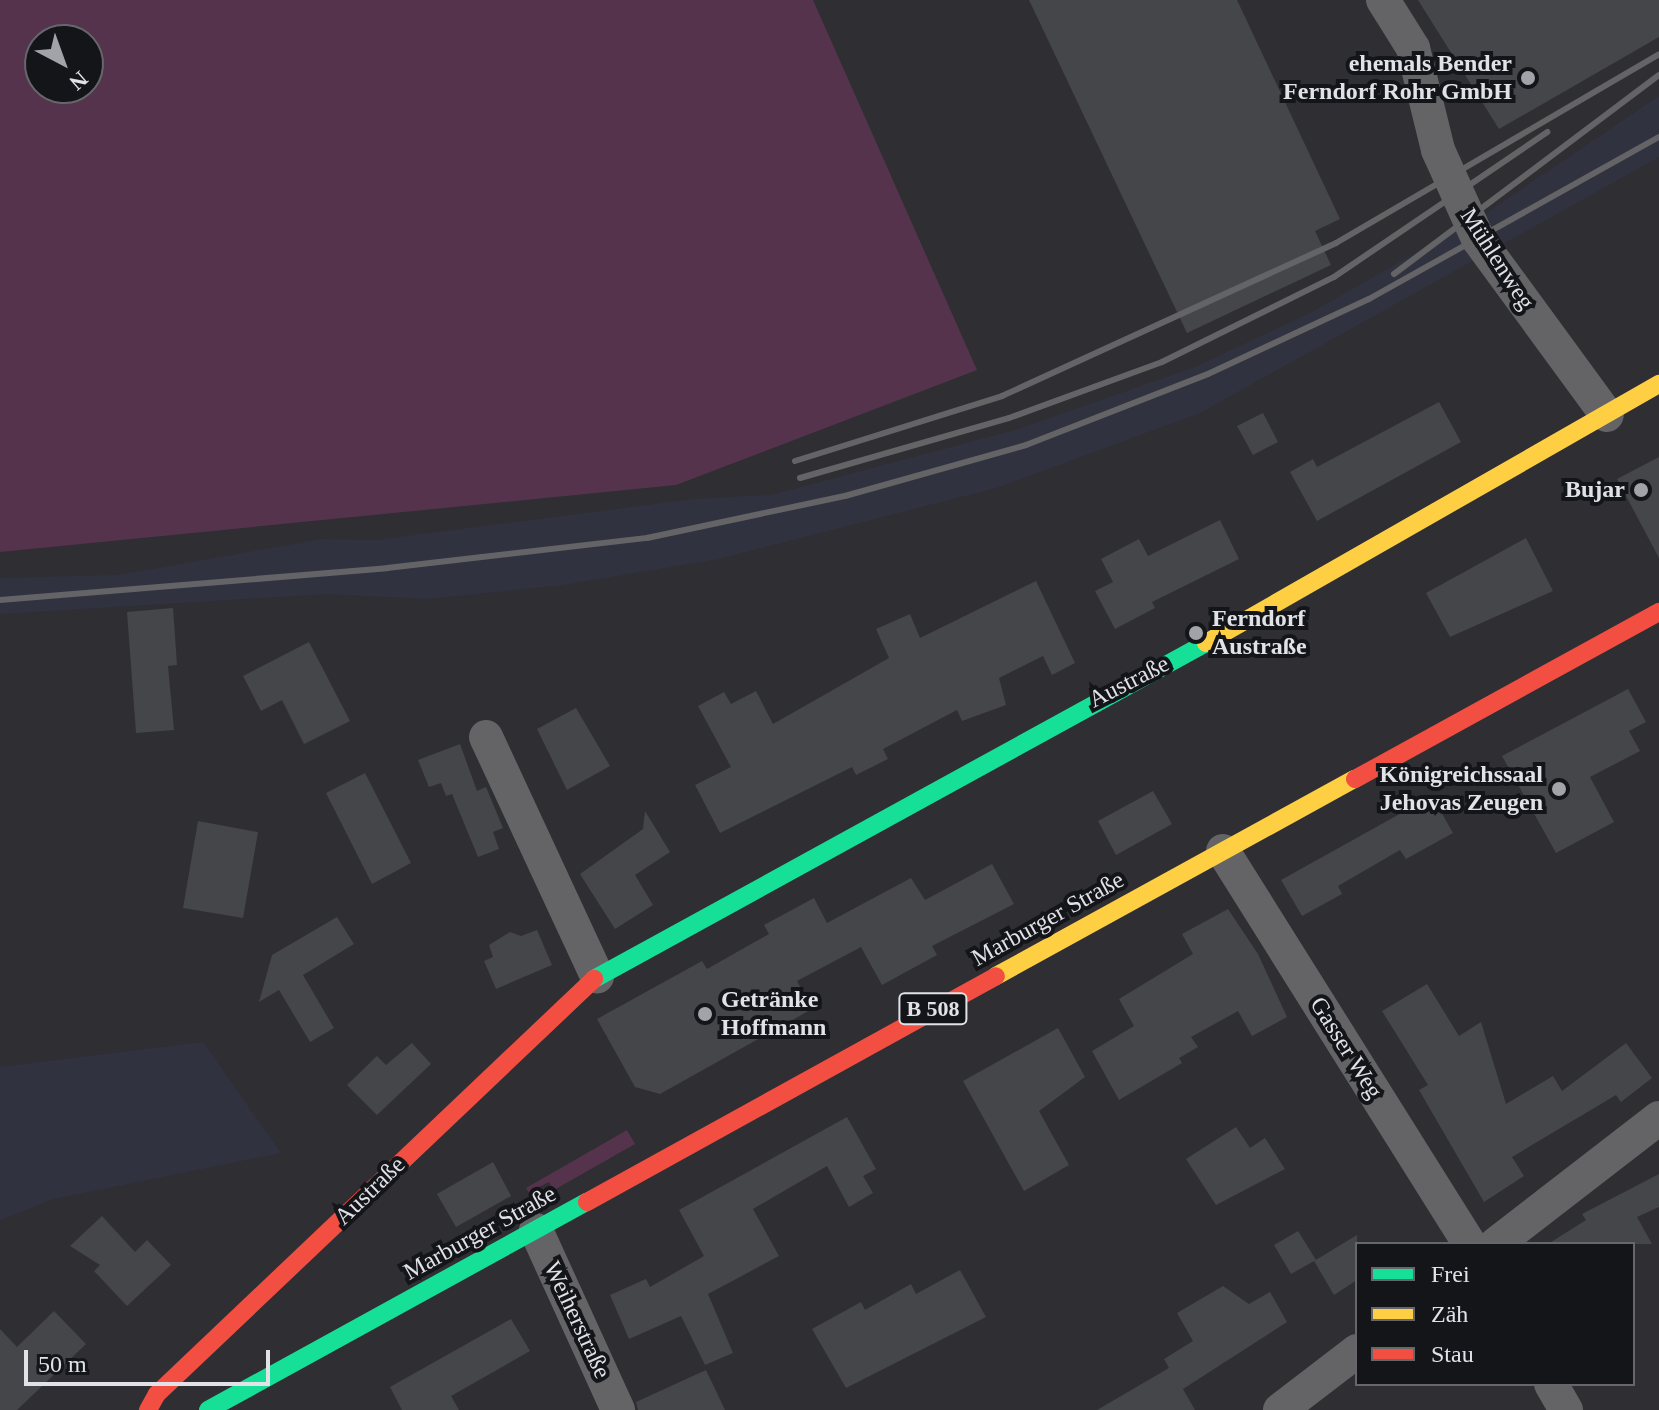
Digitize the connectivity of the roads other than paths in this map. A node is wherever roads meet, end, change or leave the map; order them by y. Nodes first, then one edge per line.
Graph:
1 (1383, 0) edge
2 (1659, 384) edge
3 (1607, 415) junction
4 (1659, 612) edge
5 (486, 737) dead end
6 (1223, 851) junction
7 (597, 976) junction
8 (1659, 1118) edge
9 (536, 1230) junction
10 (1469, 1242) edge
11 (1499, 1242) edge
12 (1355, 1353) edge
13 (1552, 1386) edge
14 (148, 1410) edge
15 (208, 1410) edge
16 (618, 1410) edge
17 (1280, 1410) edge
18 (1566, 1410) edge

1 - 3 street, Mühlenweg
2 - 3 street, Austraße
3 - 7 street, Austraße
4 - 6 street, Marburger Straße / B 508
5 - 7 street
6 - 9 street, Marburger Straße / B 508
6 - 10 street, Gasser Weg
7 - 14 street, Austraße
8 - 11 street
9 - 15 street, Marburger Straße / B 508
9 - 16 street, Weiherstraße
12 - 17 street
13 - 18 street

